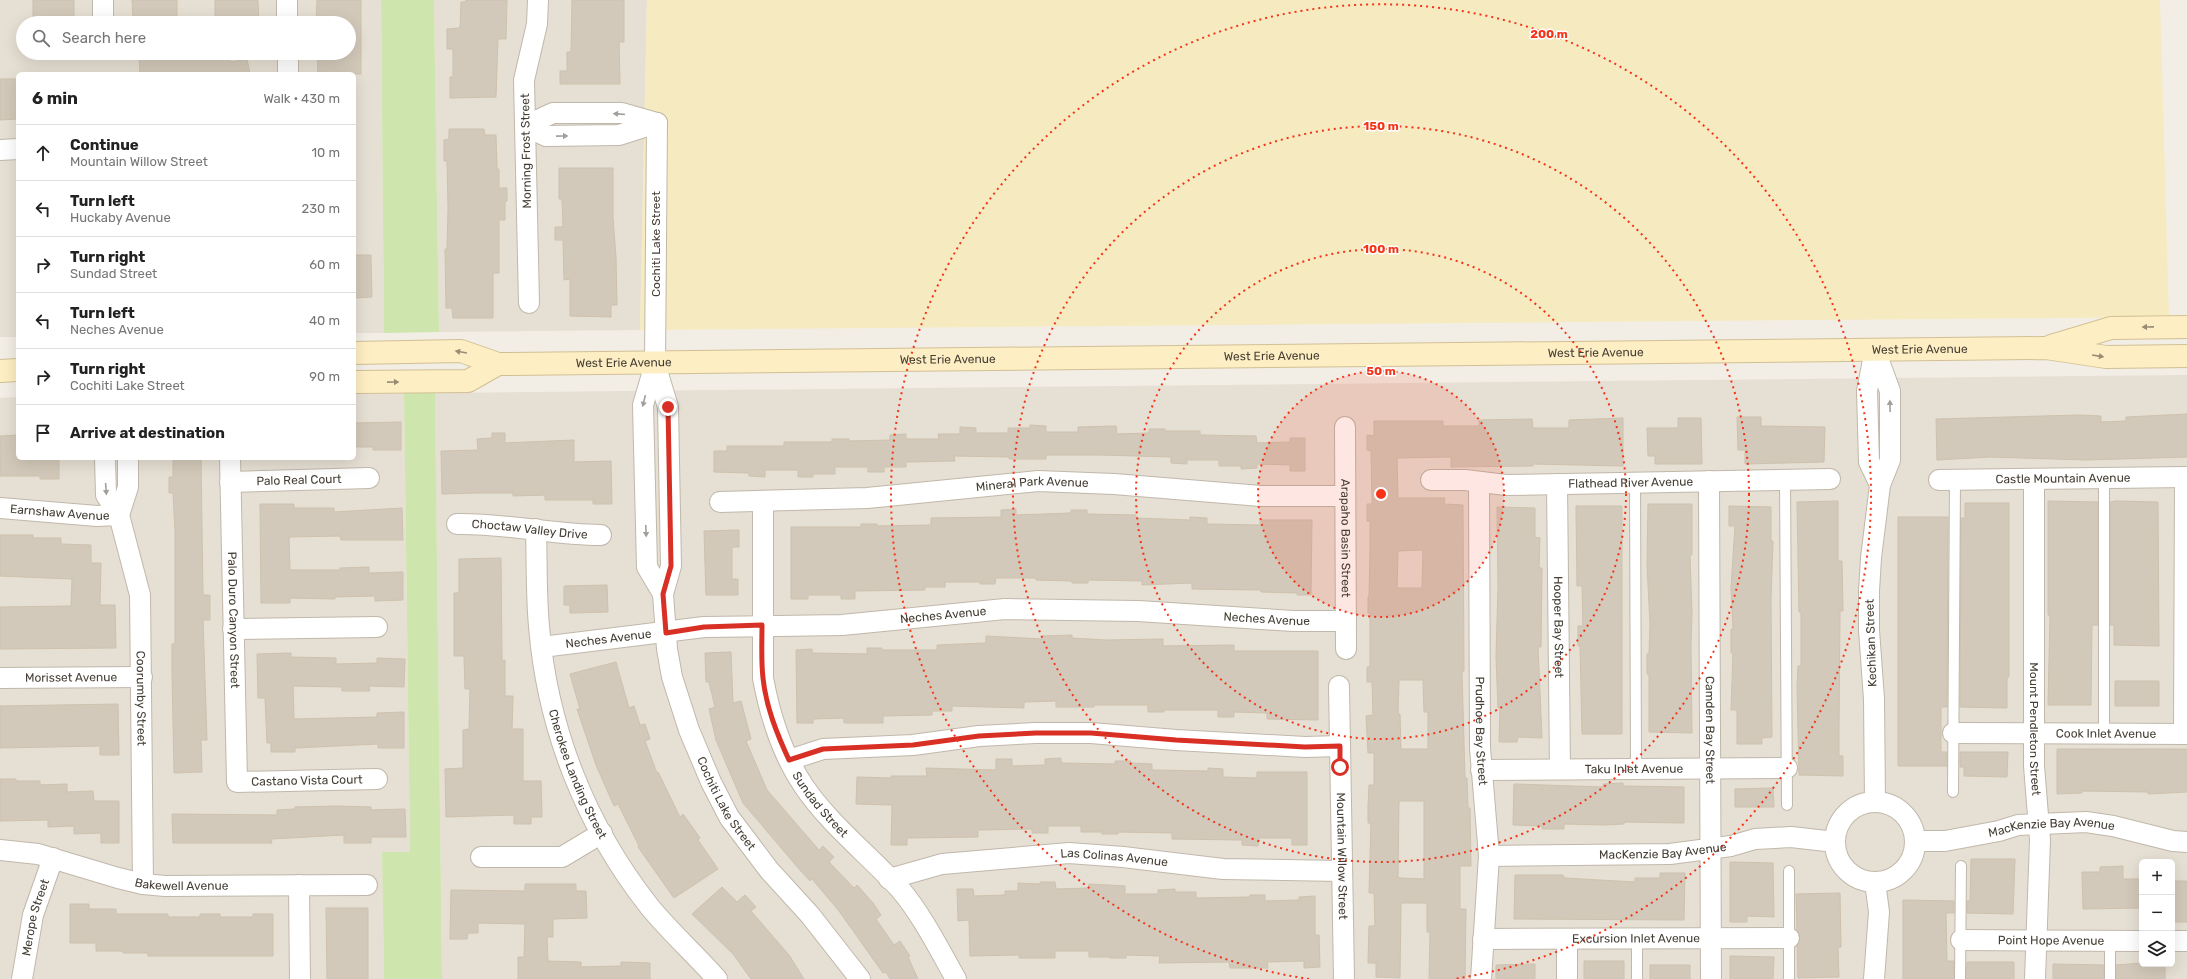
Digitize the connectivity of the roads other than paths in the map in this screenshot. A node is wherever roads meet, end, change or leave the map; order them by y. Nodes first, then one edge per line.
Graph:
1 (103, 0) edge
2 (287, 0) edge
3 (538, 0) edge
4 (103, 16) edge
5 (287, 16) edge
6 (288, 60) edge
7 (288, 72) edge
8 (525, 126) junction
9 (16, 149) edge
10 (0, 150) edge
11 (529, 303) dead end
12 (2187, 327) edge
13 (2046, 348) junction
14 (1875, 350) junction
15 (356, 353) edge
16 (2187, 356) edge
17 (498, 364) junction
18 (655, 364) junction
19 (16, 370) edge
20 (0, 371) edge
21 (356, 382) edge
22 (1345, 427) dead end
23 (106, 460) edge
24 (128, 460) edge
25 (230, 460) edge
26 (2186, 477) edge
27 (369, 478) dead end
28 (2104, 478) junction
29 (1830, 479) dead end
30 (2034, 479) junction
31 (1431, 480) dead end
32 (1785, 480) junction
33 (1947, 480) joint
34 (230, 482) junction
35 (1479, 482) junction
36 (1709, 482) junction
37 (1635, 483) junction
38 (1557, 484) junction
39 (1345, 496) junction
40 (763, 501) junction
41 (720, 502) dead end
42 (0, 508) edge
43 (120, 516) junction
44 (457, 524) dead end
45 (536, 529) junction
46 (602, 535) dead end
47 (1346, 620) junction
48 (762, 625) junction
49 (378, 627) dead end
50 (233, 630) junction
51 (666, 633) junction
52 (542, 647) junction
53 (1346, 648) dead end
54 (142, 677) junction
55 (0, 678) edge
56 (1339, 686) dead end
57 (1954, 733) junction
58 (2034, 733) junction
59 (2104, 733) junction
60 (2185, 734) edge
61 (1340, 746) junction
62 (789, 760) junction
63 (1786, 768) junction
64 (1560, 769) junction
65 (1636, 769) junction
66 (1710, 769) junction
67 (1481, 770) junction
68 (377, 779) dead end
69 (237, 782) joint
70 (1953, 792) dead end
71 (1874, 802) junction
72 (1787, 805) dead end
73 (2038, 823) junction
74 (602, 833) junction
75 (1915, 841) junction
76 (1835, 842) junction
77 (2187, 842) edge
78 (0, 850) edge
79 (1711, 850) junction
80 (1489, 856) junction
81 (53, 858) junction
82 (480, 858) dead end
83 (1960, 866) dead end
84 (1342, 870) junction
85 (1788, 870) dead end
86 (889, 879) junction
87 (1874, 882) junction
88 (143, 884) junction
89 (367, 885) dead end
90 (299, 886) junction
91 (1567, 938) junction
92 (1637, 938) junction
93 (1711, 938) junction
94 (1789, 938) junction
95 (1483, 939) junction
96 (1960, 940) junction
97 (2036, 940) junction
98 (2110, 940) junction
99 (2139, 941) edge
100 (2175, 941) edge
101 (2187, 941) edge
102 (22, 979) edge
103 (300, 979) edge
104 (717, 979) edge
105 (860, 979) edge
106 (956, 979) edge
107 (1344, 979) edge
108 (1481, 979) edge
109 (1567, 979) edge
110 (1637, 979) edge
111 (1711, 979) edge
112 (1789, 979) edge
113 (1874, 979) edge
114 (1960, 979) edge
115 (2035, 979) edge
116 (2110, 979) edge

1 - 4 street
2 - 5 street
3 - 8 street, Morning Frost Street
6 - 7 street
8 - 11 street, Morning Frost Street
8 - 18 street, Cochiti Lake Street
9 - 10 street
12 -> 13 street, West Erie Avenue
13 - 14 street, West Erie Avenue
13 -> 16 street, West Erie Avenue
14 - 18 street, West Erie Avenue
14 - 71 street, Kechikan Street
17 -> 15 street, West Erie Avenue
17 - 18 street, West Erie Avenue
21 -> 17 street, West Erie Avenue
18 - 51 street, Cochiti Lake Street
19 - 20 street
22 - 39 street, Arapaho Basin Street
23 -> 43 street, Coorumby Street
24 - 43 street, Coorumby Street
25 - 34 street, Palo Duro Canyon Street
26 - 28 street, Castle Mountain Avenue
26 - 60 street
27 - 34 street, Palo Real Court
28 - 30 street, Castle Mountain Avenue
28 - 59 lane
29 - 32 street, Flathead River Avenue
30 - 33 street, Castle Mountain Avenue
30 - 58 street, Mount Pendleton Street
31 - 35 street, Flathead River Avenue
32 - 36 street, Flathead River Avenue
32 - 63 lane
33 - 57 lane
34 - 50 street, Palo Duro Canyon Street
35 - 38 street, Flathead River Avenue
35 - 67 street, Prudhoe Bay Street
36 - 37 street, Flathead River Avenue
36 - 66 street, Camden Bay Street
37 - 38 street, Flathead River Avenue
37 - 65 lane
38 - 64 street, Hooper Bay Street
39 - 40 street, Mineral Park Avenue
39 - 47 street, Arapaho Basin Street
40 - 41 street, Mineral Park Avenue
40 - 48 street, Sundad Street
42 - 43 street, Earnshaw Avenue
43 - 54 street, Coorumby Street
44 - 45 street, Choctaw Valley Drive
45 - 46 street, Choctaw Valley Drive
45 - 52 street, Cherokee Landing Street
47 - 48 street, Neches Avenue
47 - 53 street, Arapaho Basin Street
48 - 51 street, Neches Avenue
48 - 62 street, Sundad Street
49 - 50 street
50 - 69 street, Palo Duro Canyon Street
51 - 52 street, Neches Avenue
51 - 105 street, Cochiti Lake Street
52 - 74 street, Cherokee Landing Street
54 - 55 street, Morisset Avenue
54 - 88 street, Coorumby Street
56 - 61 street, Mountain Willow Street
57 - 58 street, Cook Inlet Avenue
57 - 70 lane
58 - 59 street, Cook Inlet Avenue
58 - 73 street, Mount Pendleton Street
59 - 60 street, Cook Inlet Avenue
61 - 62 street
61 - 84 street, Mountain Willow Street
62 - 86 street, Sundad Street
63 - 66 street, Taku Inlet Avenue
63 - 72 lane
64 - 65 street, Taku Inlet Avenue
64 - 67 street, Taku Inlet Avenue
65 - 66 street, Taku Inlet Avenue
66 - 79 street, Camden Bay Street
67 - 80 street, Prudhoe Bay Street
68 - 69 street, Castano Vista Court
71 - 75 street
71 - 76 street
73 - 75 street, MacKenzie Bay Avenue
73 - 77 street, MacKenzie Bay Avenue
73 - 97 street, Mount Pendleton Street
74 - 82 street
74 - 104 street, Cherokee Landing Street
75 - 87 street
76 - 79 street, MacKenzie Bay Avenue
76 - 87 street
78 - 81 street, Bakewell Avenue
79 - 80 street, MacKenzie Bay Avenue
79 - 93 street, Camden Bay Street
80 - 95 street, Prudhoe Bay Street
81 - 88 street, Bakewell Avenue
81 - 102 street, Merope Street
83 - 96 lane
84 - 86 street, Las Colinas Avenue
84 - 107 street, Mountain Willow Street
85 - 94 lane
86 - 106 street, Sundad Street
87 - 113 street
88 - 90 street, Bakewell Avenue
89 - 90 street, Bakewell Avenue
90 - 103 street
91 - 92 street, Excursion Inlet Avenue
91 - 95 street, Excursion Inlet Avenue
91 - 109 street
92 - 93 street, Excursion Inlet Avenue
92 - 110 lane
93 - 94 street, Excursion Inlet Avenue
93 - 111 street, Camden Bay Street
94 - 112 lane
95 - 108 street, Prudhoe Bay Street
96 - 97 street, Point Hope Avenue
96 - 114 lane
97 - 98 street, Point Hope Avenue
97 - 115 street, Mount Pendleton Street
98 - 99 street, Point Hope Avenue
98 - 116 lane
100 - 101 street

